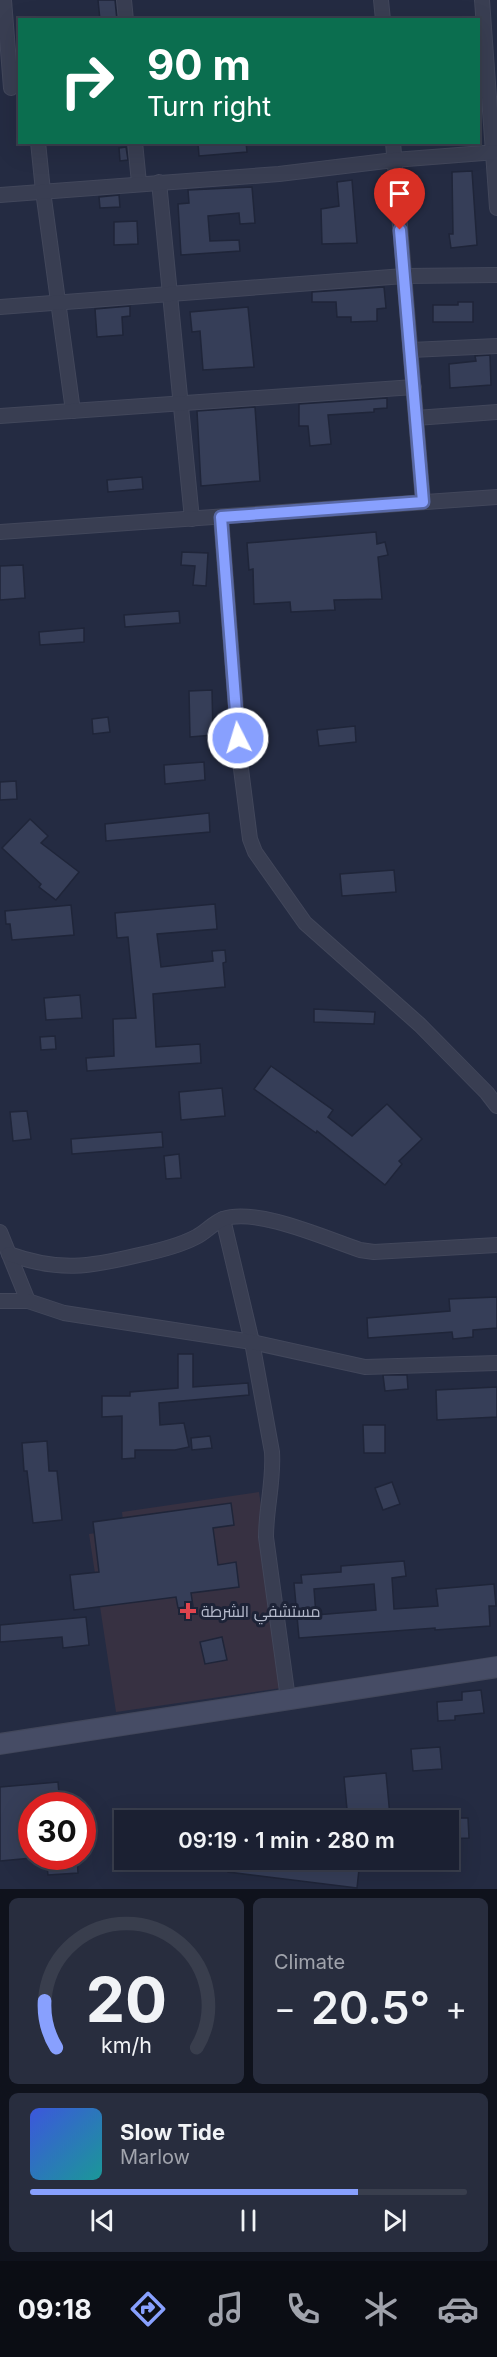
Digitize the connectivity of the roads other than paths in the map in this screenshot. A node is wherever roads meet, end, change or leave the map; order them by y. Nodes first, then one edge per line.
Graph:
1 (4, 0) edge
2 (124, 0) edge
3 (381, 0) edge
4 (482, 0) edge
5 (126, 18) edge
6 (382, 18) edge
7 (490, 25) edge
8 (482, 49) edge
9 (493, 86) edge
10 (10, 88) edge
11 (38, 144) edge
12 (135, 144) edge
13 (393, 144) edge
14 (495, 152) edge
15 (394, 160) junction
16 (159, 182) junction
17 (139, 183) junction
18 (43, 191) junction
19 (0, 195) edge
20 (497, 208) edge
21 (497, 274) edge
22 (404, 276) junction
23 (169, 293) junction
24 (58, 302) junction
25 (0, 307) edge
26 (497, 346) edge
27 (411, 350) junction
28 (414, 387) junction
29 (182, 402) junction
30 (73, 411) junction
31 (497, 412) edge
32 (0, 416) edge
33 (416, 418) junction
34 (497, 497) edge
35 (423, 502) junction
36 (221, 517) junction
37 (192, 519) junction
38 (0, 532) edge
39 (497, 1106) edge
40 (223, 1219) junction
41 (0, 1232) edge
42 (497, 1245) edge
43 (9, 1254) junction
44 (0, 1301) edge
45 (28, 1301) junction
46 (252, 1342) junction
47 (497, 1363) edge
48 (497, 1667) edge
49 (288, 1699) junction
50 (0, 1744) edge

1 - 10 street
2 - 5 street
3 - 6 street
4 - 7 street
7 - 8 street
8 - 9 street
9 - 14 street
11 - 18 street
12 - 17 street
13 - 15 street
14 - 15 street
14 - 20 street
15 - 16 street
15 - 22 street
16 - 17 street
16 - 23 street
17 - 18 street
18 - 19 street
18 - 24 street
21 - 22 street
22 - 23 street
22 - 27 street
23 - 24 street
23 - 29 street
24 - 25 street
24 - 30 street
26 - 27 street
27 - 28 street
28 - 29 street
28 - 33 street
29 - 30 street
29 - 37 street
30 - 32 street
31 - 33 street
33 - 35 street
34 - 35 street
35 - 36 street
36 - 37 street
36 - 39 street
37 - 38 street
40 - 42 street
40 - 43 street
40 - 46 street
41 - 43 street
43 - 45 street
44 - 45 street
45 - 46 street
46 - 47 street
46 - 49 street
48 - 49 main road
49 - 50 main road

